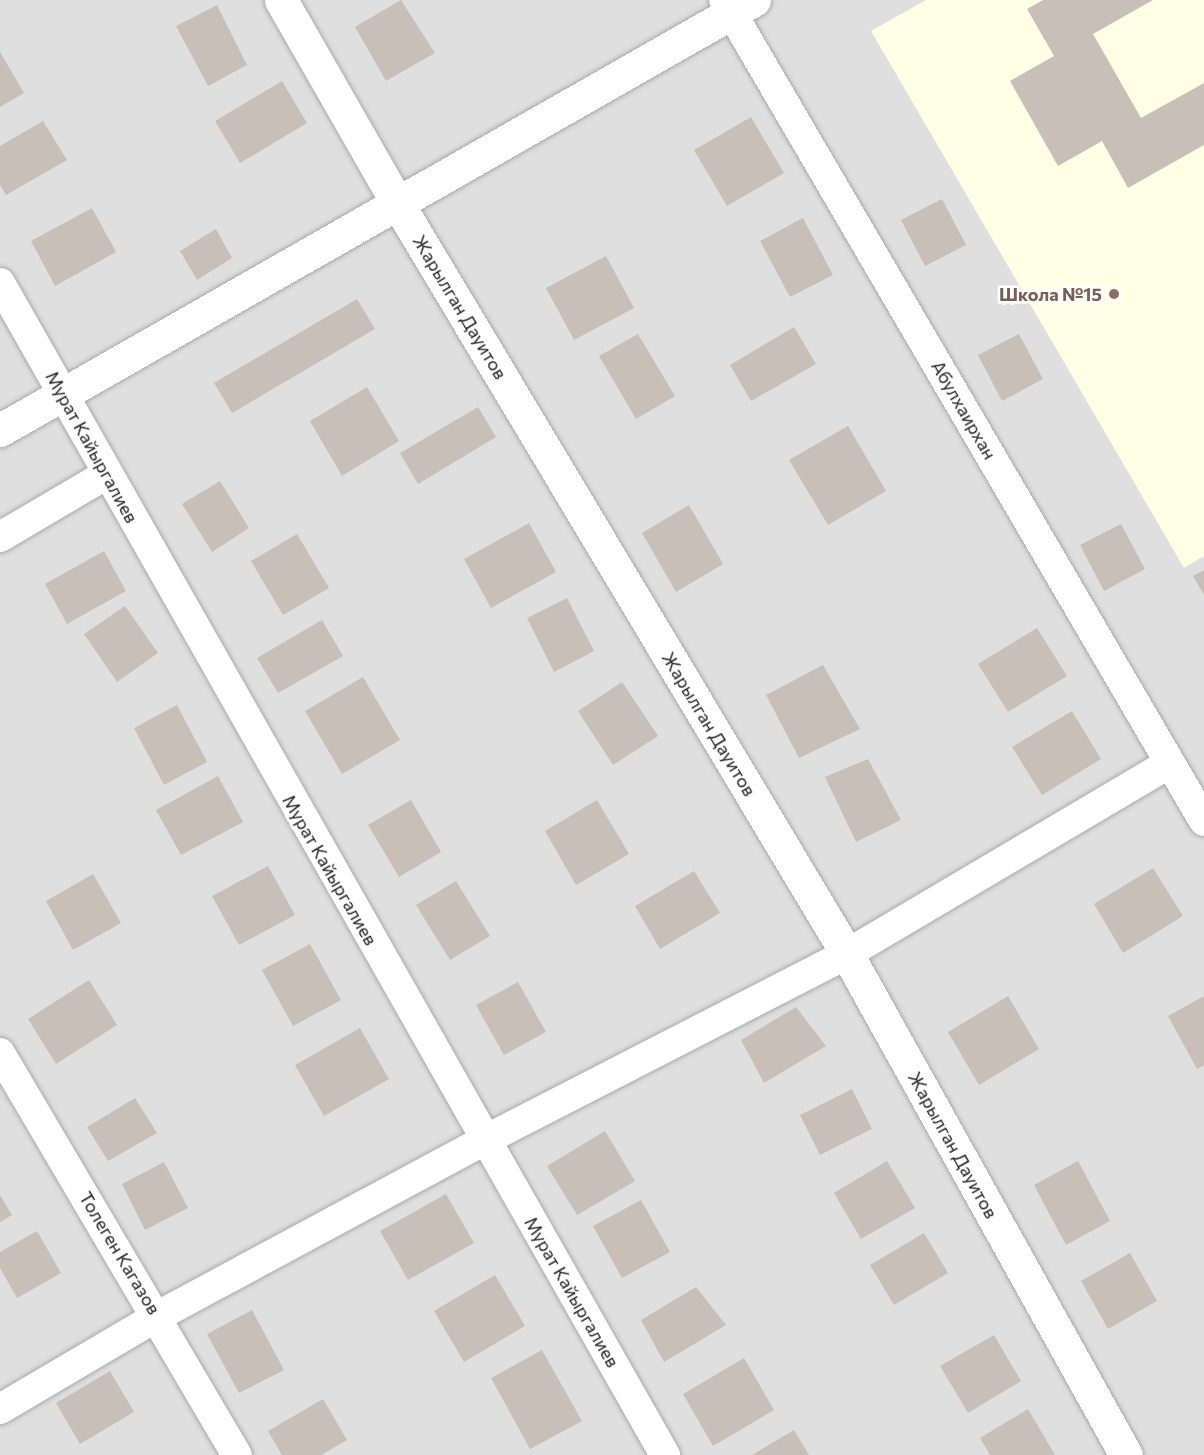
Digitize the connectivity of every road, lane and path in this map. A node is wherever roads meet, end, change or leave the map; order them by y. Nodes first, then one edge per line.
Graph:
1 (281, 0) edge
2 (736, 4) edge
3 (398, 204) junction
4 (0, 283) edge
5 (64, 394) junction
6 (0, 430) edge
7 (107, 474) junction
8 (0, 537) edge
9 (1170, 763) junction
10 (1204, 821) edge
11 (846, 954) junction
12 (0, 1053) edge
13 (485, 1140) junction
14 (158, 1316) junction
15 (0, 1409) edge
16 (237, 1455) edge
17 (666, 1455) edge
18 (1126, 1455) edge

1 - 3 street, Жарылган Дауитов
2 - 3 street
2 - 9 street, Абулхаирхан
3 - 5 street
3 - 11 street, Жарылган Дауитов
4 - 5 street, Мурат Кайыргалиев
5 - 6 street
5 - 7 street, Мурат Кайыргалиев
7 - 8 street
7 - 13 street, Мурат Кайыргалиев
9 - 10 street, Абулхаирхан
9 - 11 street
11 - 13 street
11 - 18 street, Жарылган Дауитов
12 - 14 street, Толеген Кагазов
13 - 14 street
13 - 17 street, Мурат Кайыргалиев
14 - 15 street
14 - 16 street, Толеген Кагазов

